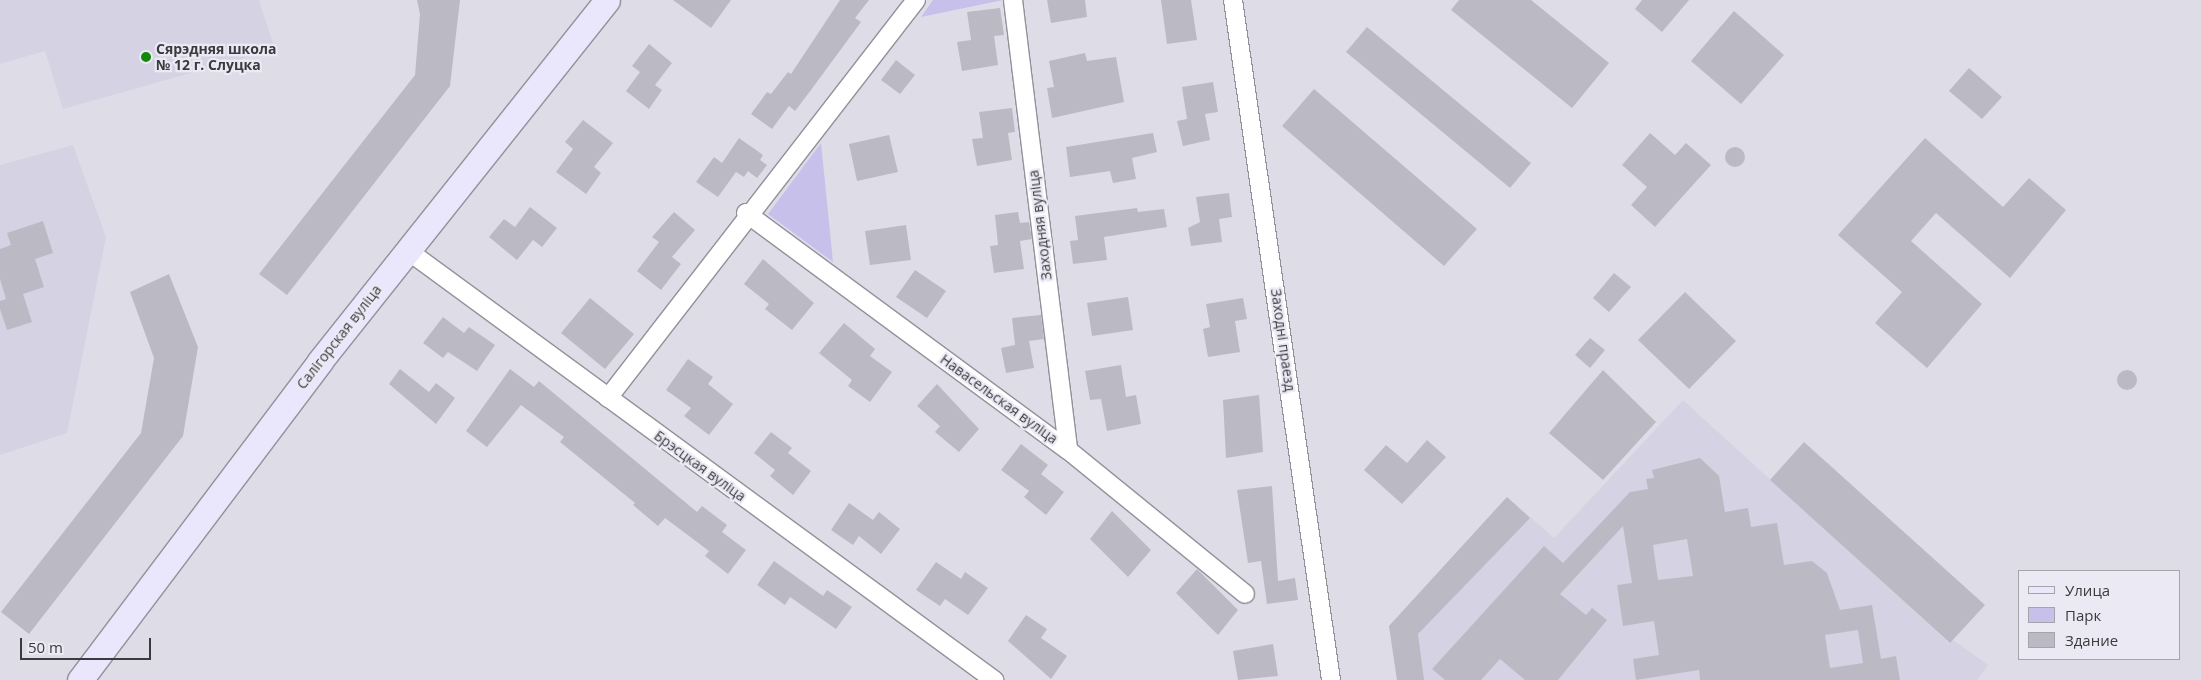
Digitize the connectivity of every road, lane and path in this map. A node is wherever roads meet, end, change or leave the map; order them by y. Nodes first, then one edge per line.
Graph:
1 (607, 0) edge
2 (916, 0) edge
3 (1013, 0) edge
4 (1234, 0) edge
5 (746, 214) junction
6 (407, 250) junction
7 (608, 398) junction
8 (1068, 450) junction
9 (1245, 594) dead end
10 (80, 680) edge
11 (994, 680) edge
12 (1331, 680) edge

1 - 6 main road, Салігорская вуліца
2 - 5 street
3 - 8 street, Заходняя вуліца
4 - 12 street, Заходні праезд
5 - 7 street
5 - 8 street, Навасельская вуліца
6 - 7 street, Брэсцкая вуліца
6 - 10 main road, Салігорская вуліца
7 - 11 street, Брэсцкая вуліца
8 - 9 street, Навасельская вуліца

